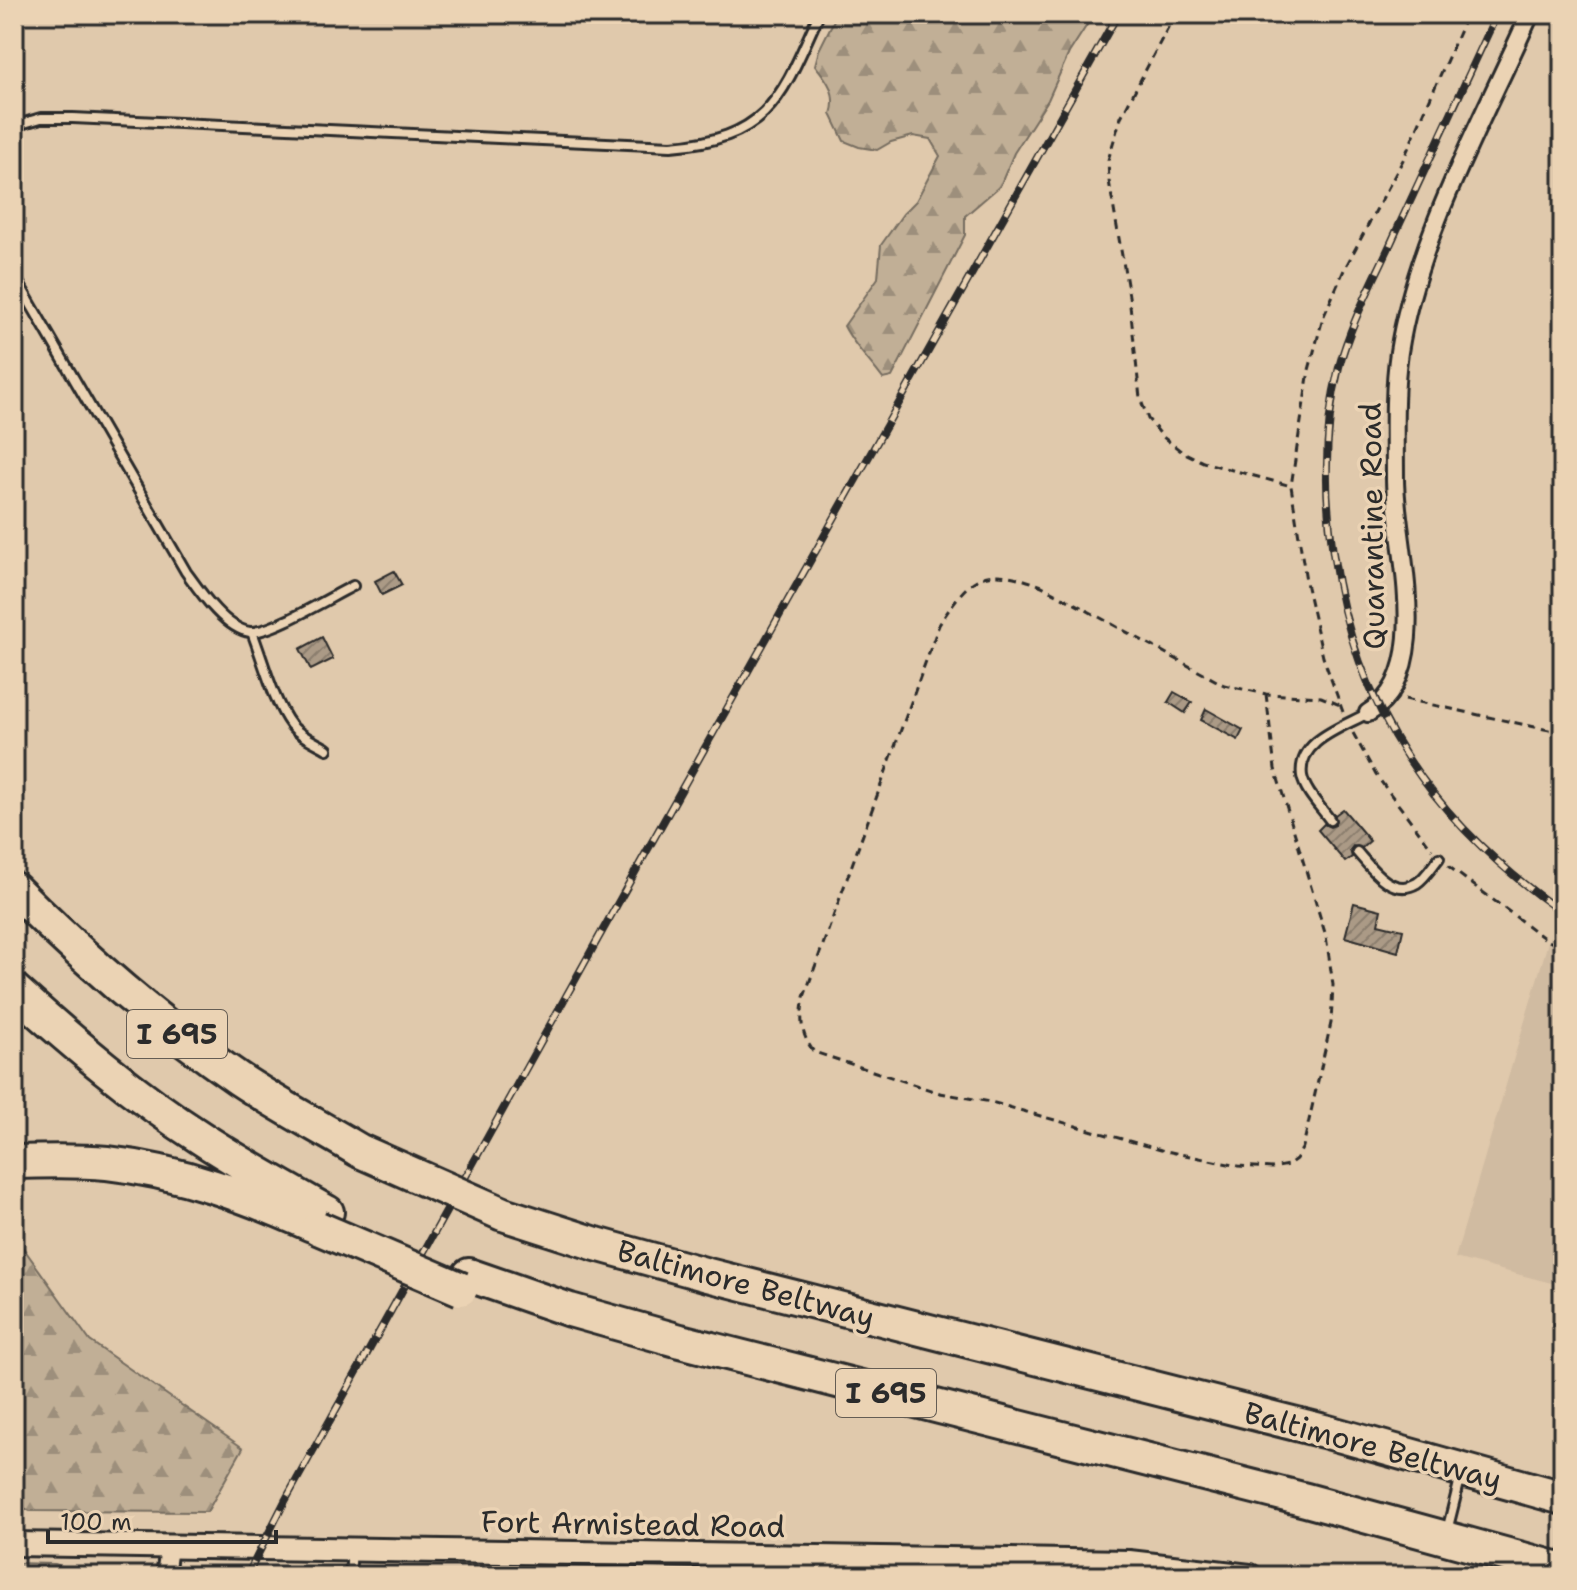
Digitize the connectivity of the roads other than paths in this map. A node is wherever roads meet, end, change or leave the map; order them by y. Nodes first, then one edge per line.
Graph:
1 (819, 14) edge
2 (1530, 14) edge
3 (14, 126) edge
4 (14, 275) edge
5 (353, 586) dead end
6 (252, 632) junction
7 (1368, 713) joint
8 (327, 749) dead end
9 (1330, 820) dead end
10 (1357, 852) dead end
11 (1439, 858) road end
12 (14, 889) edge
13 (14, 990) edge
14 (14, 1162) edge
15 (323, 1220) junction
16 (1462, 1471) junction
17 (1563, 1498) edge
18 (1445, 1540) junction
19 (14, 1544) edge
20 (169, 1547) junction
21 (352, 1549) junction
22 (1563, 1570) edge
23 (165, 1576) edge
24 (350, 1576) edge
25 (1250, 1576) edge

1 - 3 lane
2 - 7 street, Quarantine Road
4 - 6 lane
5 - 6 lane
6 - 8 lane
7 - 9 lane
10 - 11 lane
12 - 16 highway, Baltimore Beltway / I 695, bridge
13 - 15 highway, I 695
14 - 15 highway
15 - 18 highway, I 695
16 - 17 highway, Baltimore Beltway / I 695
16 - 18 lane
18 - 22 highway, I 695
19 - 20 street, Fort Armistead Road
20 - 21 street, Fort Armistead Road
20 - 23 street
21 - 24 lane
21 - 25 street, Fort Armistead Road

